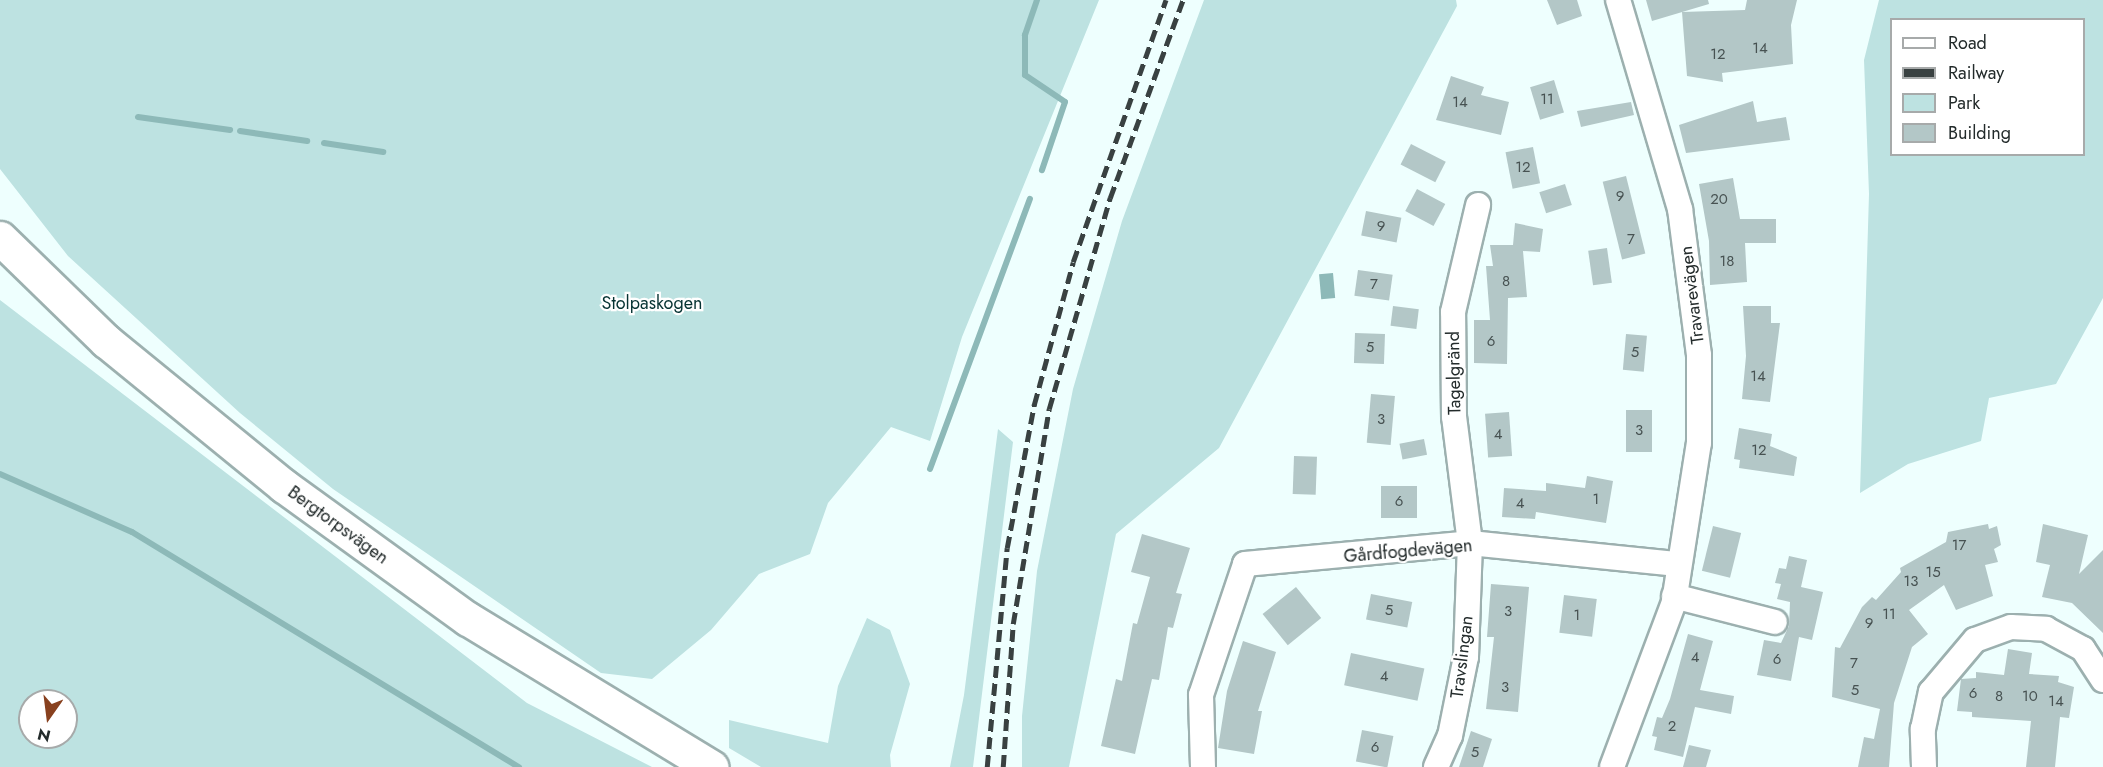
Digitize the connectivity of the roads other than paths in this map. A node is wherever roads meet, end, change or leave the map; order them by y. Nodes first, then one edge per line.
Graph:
1 (1618, 0) edge
2 (1478, 205) dead end
3 (0, 238) edge
4 (0, 244) edge
5 (28, 267) junction
6 (1470, 543) junction
7 (1678, 564) junction
8 (1674, 596) junction
9 (1775, 622) dead end
10 (2103, 680) edge
11 (711, 767) edge
12 (1203, 767) edge
13 (1436, 767) edge
14 (1612, 767) edge
15 (1924, 767) edge

1 - 7 street, Travarevägen
2 - 6 street, Tagelgränd
3 - 5 main road, Bergtorpsvägen
4 - 5 main road
5 - 11 main road, Bergtorpsvägen
6 - 7 street, Gårdfogdevägen
6 - 12 street, Gårdfogdevägen
6 - 13 street, Travslingan
7 - 8 street, Travarevägen
8 - 9 street
8 - 14 street, Travarevägen
10 - 15 street

